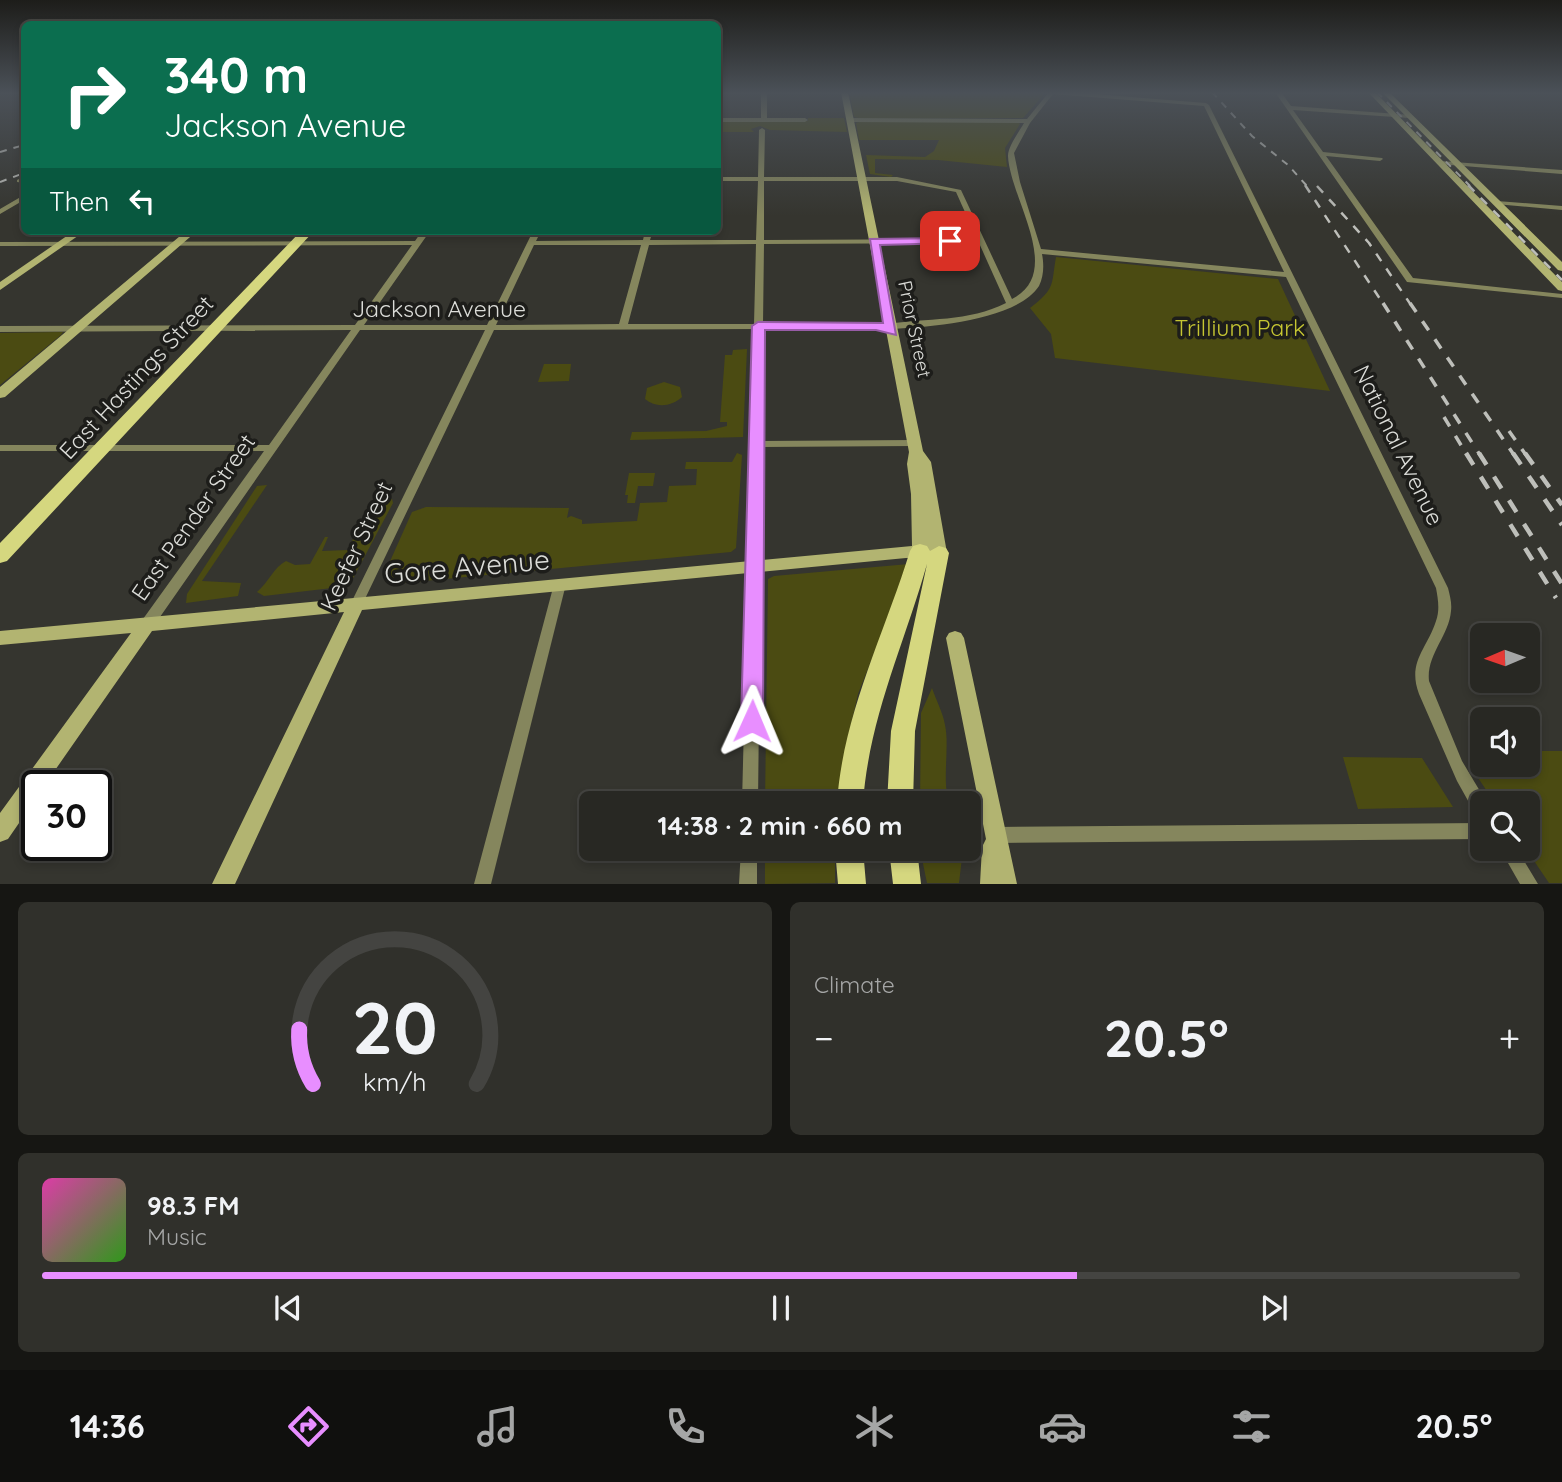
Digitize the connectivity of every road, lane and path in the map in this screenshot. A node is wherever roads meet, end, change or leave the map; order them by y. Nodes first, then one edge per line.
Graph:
1 (762, 133) edge
2 (853, 133) edge
3 (1020, 133) edge
4 (1220, 133) edge
5 (1307, 133) edge
6 (1411, 133) edge
7 (1426, 133) edge
8 (1321, 154) junction
9 (1380, 159) dead end
10 (1440, 163) junction
11 (1457, 164) junction
12 (1562, 172) edge
13 (721, 178) edge
14 (761, 178) junction
15 (861, 178) junction
16 (21, 199) edge
17 (1496, 203) junction
18 (1562, 208) edge
19 (0, 212) edge
20 (74, 235) edge
21 (187, 235) edge
22 (303, 235) edge
23 (423, 235) edge
24 (535, 235) edge
25 (648, 235) edge
26 (874, 241) junction
27 (982, 241) junction
28 (646, 242) junction
29 (760, 242) junction
30 (178, 243) junction
31 (296, 243) junction
32 (418, 243) junction
33 (531, 243) junction
34 (0, 244) edge
35 (62, 244) junction
36 (1037, 250) junction
37 (1562, 268) edge
38 (1289, 275) junction
39 (0, 288) edge
40 (1562, 288) edge
41 (1562, 296) edge
42 (1010, 303) junction
43 (758, 326) junction
44 (887, 326) junction
45 (490, 327) junction
46 (623, 327) junction
47 (78, 328) junction
48 (216, 328) junction
49 (357, 328) junction
50 (0, 329) edge
51 (0, 394) edge
52 (755, 444) junction
53 (272, 447) junction
54 (102, 448) junction
55 (916, 448) junction
56 (0, 449) edge
57 (930, 552) junction
58 (0, 556) edge
59 (754, 566) junction
60 (560, 584) junction
61 (358, 603) junction
62 (148, 623) junction
63 (0, 638) edge
64 (955, 638) dead end
65 (750, 791) edge
66 (851, 791) edge
67 (900, 791) edge
68 (1470, 791) edge
69 (0, 831) edge
70 (1470, 831) edge
71 (997, 835) junction
72 (749, 861) edge
73 (850, 861) edge
74 (1515, 861) edge
75 (223, 884) edge
76 (482, 884) edge
77 (748, 884) edge
78 (852, 884) edge
79 (991, 884) edge
80 (1006, 884) edge
81 (1530, 884) edge

1 - 14 street
2 - 15 main road, Prior Street
3 - 36 street
4 - 38 street, National Avenue
5 - 8 street
6 - 10 main road
7 - 11 main road
8 - 9 street
8 - 41 street
10 - 11 street
10 - 40 main road
11 - 12 street
11 - 17 main road
13 - 14 street
14 - 15 street
14 - 29 street
15 - 26 main road, Prior Street
15 - 27 street
16 - 19 street
17 - 18 street
17 - 37 main road
20 - 35 main road
21 - 30 main road
22 - 31 main road, East Hastings Street
23 - 32 street, East Pender Street
24 - 33 street, Keefer Street
25 - 28 street
26 - 27 street
26 - 29 street
26 - 44 main road, Prior Street
27 - 42 street
28 - 29 street
28 - 33 street
28 - 46 street
29 - 43 street
30 - 31 street
30 - 35 street
30 - 47 main road
31 - 32 street
31 - 48 main road, East Hastings Street
32 - 49 street, East Pender Street
33 - 45 street, Keefer Street
34 - 35 street
35 - 39 main road
36 - 38 street
36 - 42 street
38 - 68 street, National Avenue
42 - 44 street, Jackson Avenue
43 - 44 street, Jackson Avenue
43 - 46 street, Jackson Avenue
43 - 52 street
44 - 55 main road, Prior Street
45 - 46 street, Jackson Avenue
45 - 49 street, Jackson Avenue
45 - 61 street, Keefer Street
47 - 48 street, Jackson Avenue
47 - 50 street, Jackson Avenue
47 - 51 main road
48 - 49 street, Jackson Avenue
48 - 54 main road, East Hastings Street
49 - 53 street, East Pender Street
52 - 55 street
52 - 59 street
53 - 54 street
53 - 62 street, East Pender Street
54 - 56 street
54 - 58 main road, East Hastings Street
55 - 57 main road, Prior Street
57 - 59 main road, Gore Avenue
57 - 66 main road
57 - 67 main road
59 - 60 main road, Gore Avenue
59 - 65 street
60 - 61 main road, Gore Avenue
60 - 76 street
61 - 62 main road, Gore Avenue
61 - 75 main road, Keefer Street
62 - 63 main road, Gore Avenue
62 - 69 main road, East Pender Street
64 - 71 main road
70 - 71 street
71 - 79 main road
71 - 80 main road
72 - 77 street
73 - 78 main road
74 - 81 street

